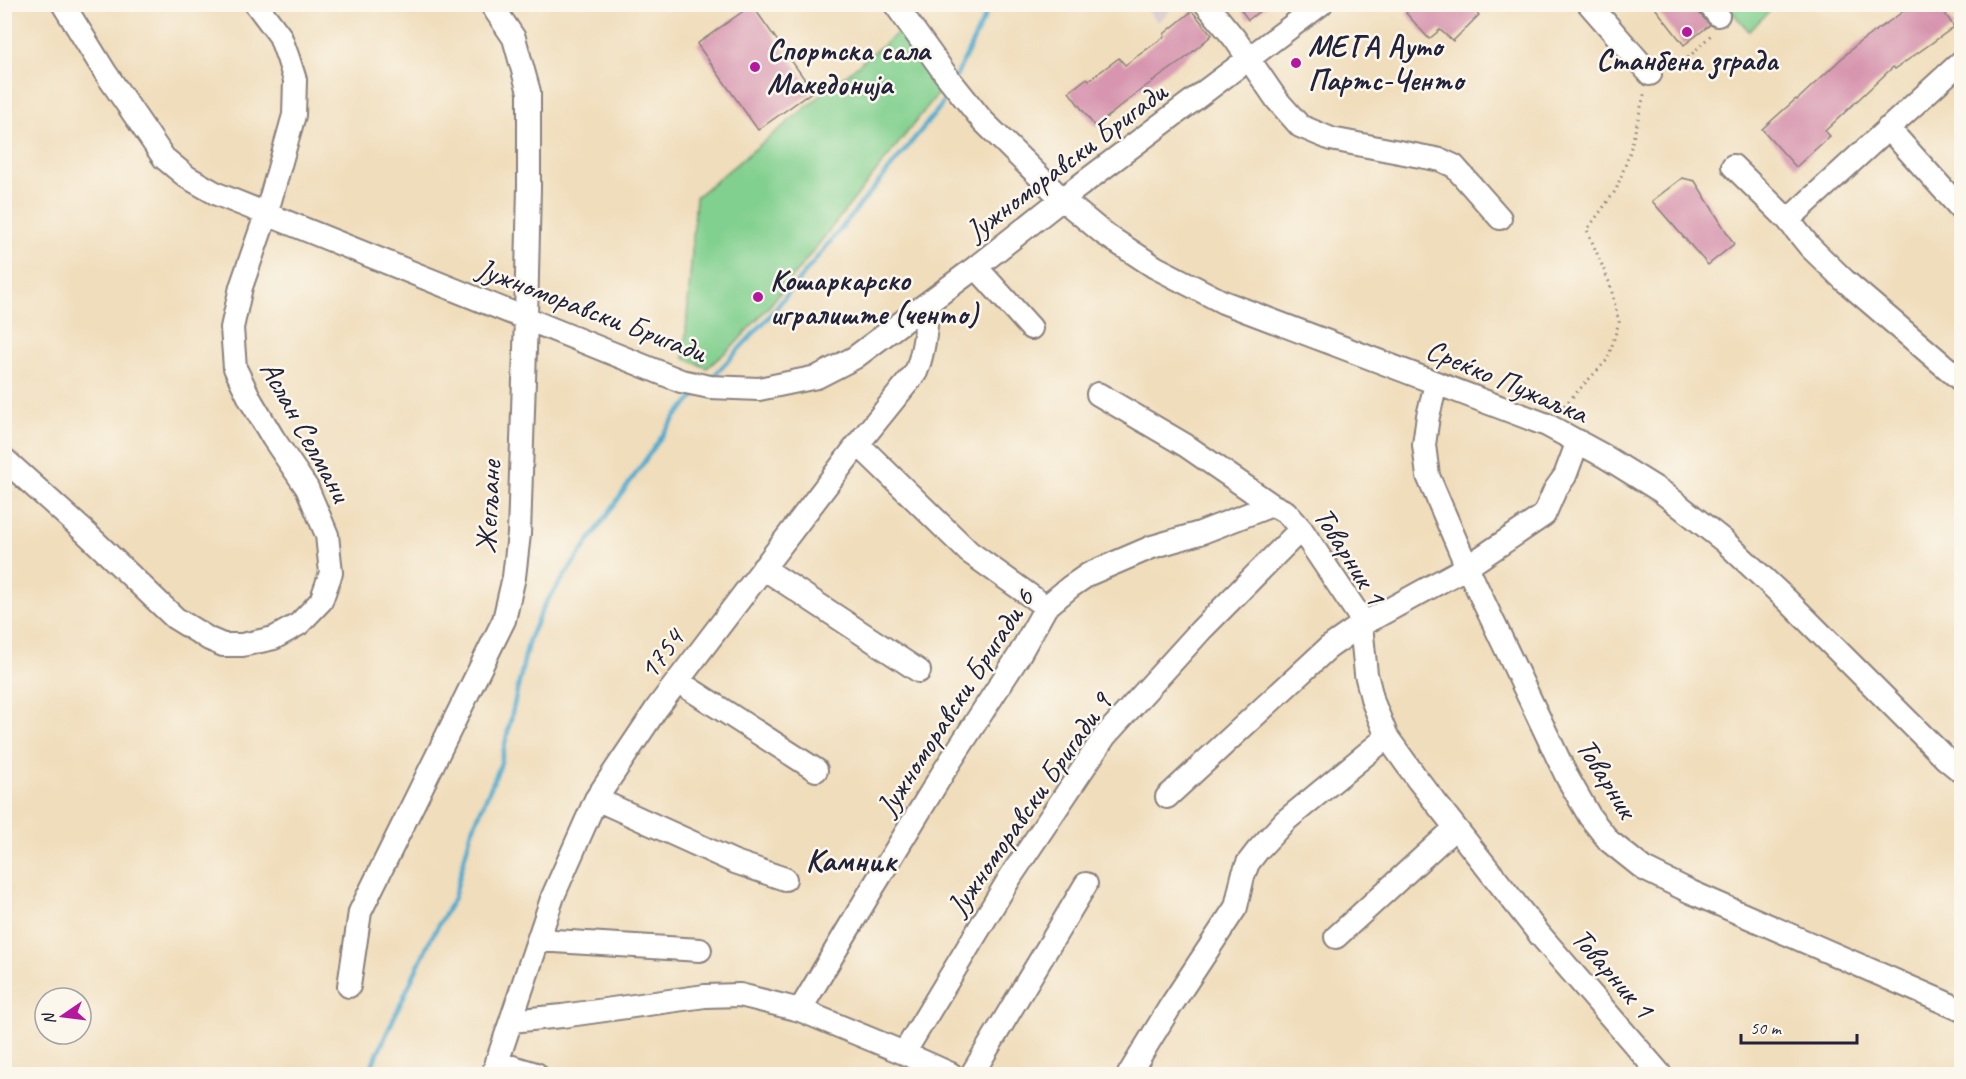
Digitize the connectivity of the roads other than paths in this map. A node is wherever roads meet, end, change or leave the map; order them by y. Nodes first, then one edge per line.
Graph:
1 (63, 4) edge
2 (256, 4) edge
3 (491, 4) edge
4 (895, 4) edge
5 (1206, 4) edge
6 (1321, 4) edge
7 (1589, 4) edge
8 (1249, 59) junction
9 (1962, 61) edge
10 (1650, 74) road end
11 (1888, 128) junction
12 (1733, 166) dead end
13 (1062, 199) junction
14 (1962, 210) edge
15 (266, 215) junction
16 (1500, 218) dead end
17 (1788, 220) junction
18 (976, 267) junction
19 (928, 303) junction
20 (526, 318) junction
21 (1030, 328) dead end
22 (1962, 381) edge
23 (1436, 384) junction
24 (1098, 394) dead end
25 (1578, 441) junction
26 (858, 444) junction
27 (4, 459) edge
28 (1272, 505) junction
29 (1301, 529) junction
30 (1467, 567) junction
31 (763, 568) junction
32 (1046, 607) junction
33 (1361, 625) junction
34 (919, 671) dead end
35 (679, 682) junction
36 (1388, 736) junction
37 (816, 770) dead end
38 (1962, 772) edge
39 (1167, 797) dead end
40 (596, 799) junction
41 (1455, 828) junction
42 (785, 879) dead end
43 (1086, 884) dead end
44 (1336, 937) dead end
45 (537, 940) junction
46 (700, 950) dead end
47 (348, 986) dead end
48 (800, 1010) junction
49 (1962, 1010) edge
50 (511, 1021) junction
51 (904, 1053) junction
52 (494, 1068) edge
53 (536, 1074) edge
54 (951, 1074) edge
55 (972, 1074) edge
56 (1129, 1074) edge
57 (1663, 1074) edge

1 - 15 street, Јужноморавски Бригади
2 - 15 street
3 - 20 street, Жегљане
4 - 13 street, Среќко Пужаљка
5 - 8 street
6 - 8 street, Јужноморавски Бригади
7 - 10 street
8 - 13 street, Јужноморавски Бригади
8 - 16 street
9 - 11 street
11 - 14 street
11 - 17 street
12 - 17 street
13 - 18 street, Јужноморавски Бригади
13 - 23 street, Среќко Пужаљка
15 - 20 street, Јужноморавски Бригади
15 - 27 street, Аслан Селмани
17 - 22 street
18 - 19 street, Јужноморавски Бригади
18 - 21 street
19 - 20 street, Јужноморавски Бригади
19 - 26 street, 1754
20 - 47 street, Жегљане
23 - 25 street, Среќко Пужаљка
23 - 30 street, Товарник
24 - 28 street, Товарник 1
25 - 30 street
25 - 38 street, Среќко Пужаљка
26 - 31 street, 1754
26 - 32 street
28 - 29 street, Товарник 1
28 - 32 street, Јужноморавски Бригади 6
29 - 33 street, Товарник 1
29 - 51 street, Јужноморавски Бригади 9
30 - 33 street
30 - 49 street, Товарник
31 - 34 street
31 - 35 street, 1754
32 - 48 street, Јужноморавски Бригади 6
33 - 36 street, Товарник 1
33 - 39 street
35 - 37 street
35 - 40 street, 1754
36 - 41 street, Товарник 1
36 - 56 street
40 - 42 street
40 - 45 street, 1754
41 - 44 street
41 - 57 street, Товарник 1
43 - 55 street
45 - 46 street
45 - 50 street, 1754
48 - 50 street
48 - 51 street
50 - 52 street, 1754
51 - 54 street
52 - 53 street

